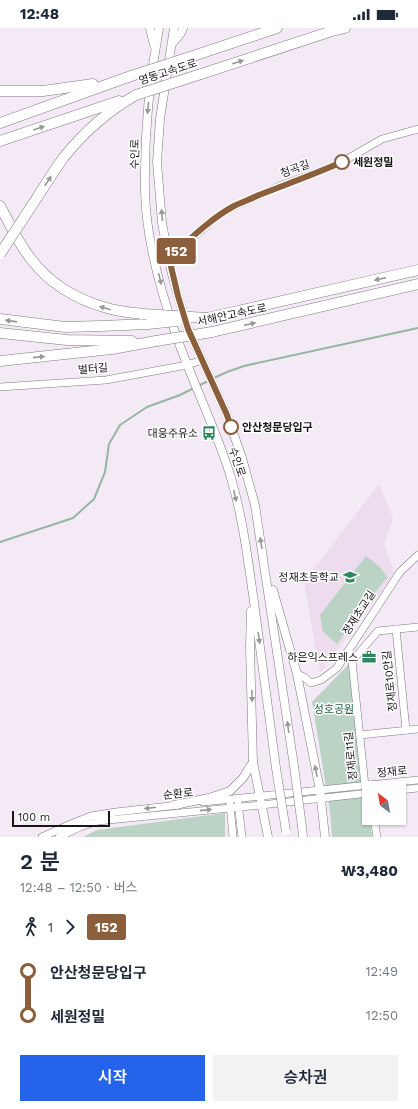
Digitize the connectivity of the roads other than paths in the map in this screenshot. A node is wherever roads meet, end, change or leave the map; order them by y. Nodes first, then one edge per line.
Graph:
1 (150, 28) edge
2 (159, 28) edge
3 (174, 28) edge
4 (183, 28) edge
5 (276, 28) edge
6 (344, 28) edge
7 (171, 45) junction
8 (155, 49) junction
9 (131, 76) junction
10 (0, 91) edge
11 (136, 95) junction
12 (0, 123) edge
13 (418, 129) edge
14 (1, 141) edge
15 (0, 206) edge
16 (0, 254) edge
17 (169, 258) junction
18 (418, 270) edge
19 (418, 284) edge
20 (207, 318) junction
21 (0, 319) edge
22 (0, 333) edge
23 (156, 340) junction
24 (0, 361) edge
25 (204, 364) junction
26 (187, 365) junction
27 (0, 387) edge
28 (418, 555) edge
29 (264, 559) junction
30 (252, 587) junction
31 (418, 627) edge
32 (396, 629) junction
33 (347, 652) junction
34 (352, 661) junction
35 (297, 674) junction
36 (418, 729) edge
37 (406, 730) junction
38 (360, 736) junction
39 (253, 762) junction
40 (418, 780) edge
41 (368, 781) edge
42 (406, 782) edge
43 (418, 788) edge
44 (362, 789) edge
45 (406, 789) edge
46 (320, 794) junction
47 (259, 796) junction
48 (234, 799) junction
49 (174, 805) junction
50 (261, 805) junction
51 (239, 807) junction
52 (231, 808) junction
53 (375, 825) edge
54 (287, 834) edge
55 (42, 837) edge
56 (59, 837) edge
57 (233, 837) edge
58 (242, 837) edge
59 (268, 837) edge
60 (303, 837) edge
61 (325, 837) edge
62 (377, 837) edge

1 - 8 main road
2 - 8 main road, 수인로
3 - 7 main road, 수인로
4 - 7 main road
5 - 9 highway, 영동고속도로, bridge
11 -> 6 highway, 영동고속도로, bridge
17 -> 7 main road, 수인로
8 -> 26 main road, 수인로
9 - 10 highway
9 - 12 highway, 영동고속도로
14 -> 11 highway, 영동고속도로
16 -> 11 highway, bridge
13 - 17 street, 청곡길
20 -> 15 highway, bridge
17 - 25 main road, 수인로
18 -> 20 highway, 서해안고속도로
23 -> 19 highway, 서해안고속도로, bridge
20 -> 21 highway, 서해안고속도로, bridge
22 - 23 highway, 서해안고속도로
24 -> 23 highway
25 - 26 street, 벌터길
29 -> 25 main road, 수인로
26 - 27 street, 벌터길
26 -> 30 main road, 수인로
28 - 33 street, 정재초교길
29 - 35 main road
60 -> 29 main road, 수인로, bridge
30 -> 39 main road
30 -> 54 main road, 수인로, bridge
31 - 32 street
32 - 34 street
32 - 37 street, 정재로10안길
33 - 34 street
33 - 35 street, 정재초교길
34 - 38 street, 정재로11길
46 -> 35 main road
36 - 37 street
37 - 38 street
38 - 41 street, 정재로11길
39 - 47 main road
39 - 49 main road
40 - 42 street, 정재로
43 - 45 street, 정재로
44 - 46 street, 정재로
46 - 47 street, 순환로
46 - 50 street, 순환로
46 - 61 main road
47 - 48 street, 순환로
47 - 50 main road
48 - 49 street, 순환로
48 - 51 street
48 - 52 street
49 -> 55 street, 순환로
50 - 51 street, 순환로
50 - 59 main road
51 - 52 street, 순환로
51 - 58 street
56 -> 52 street, 순환로
52 - 57 street
53 - 62 street

